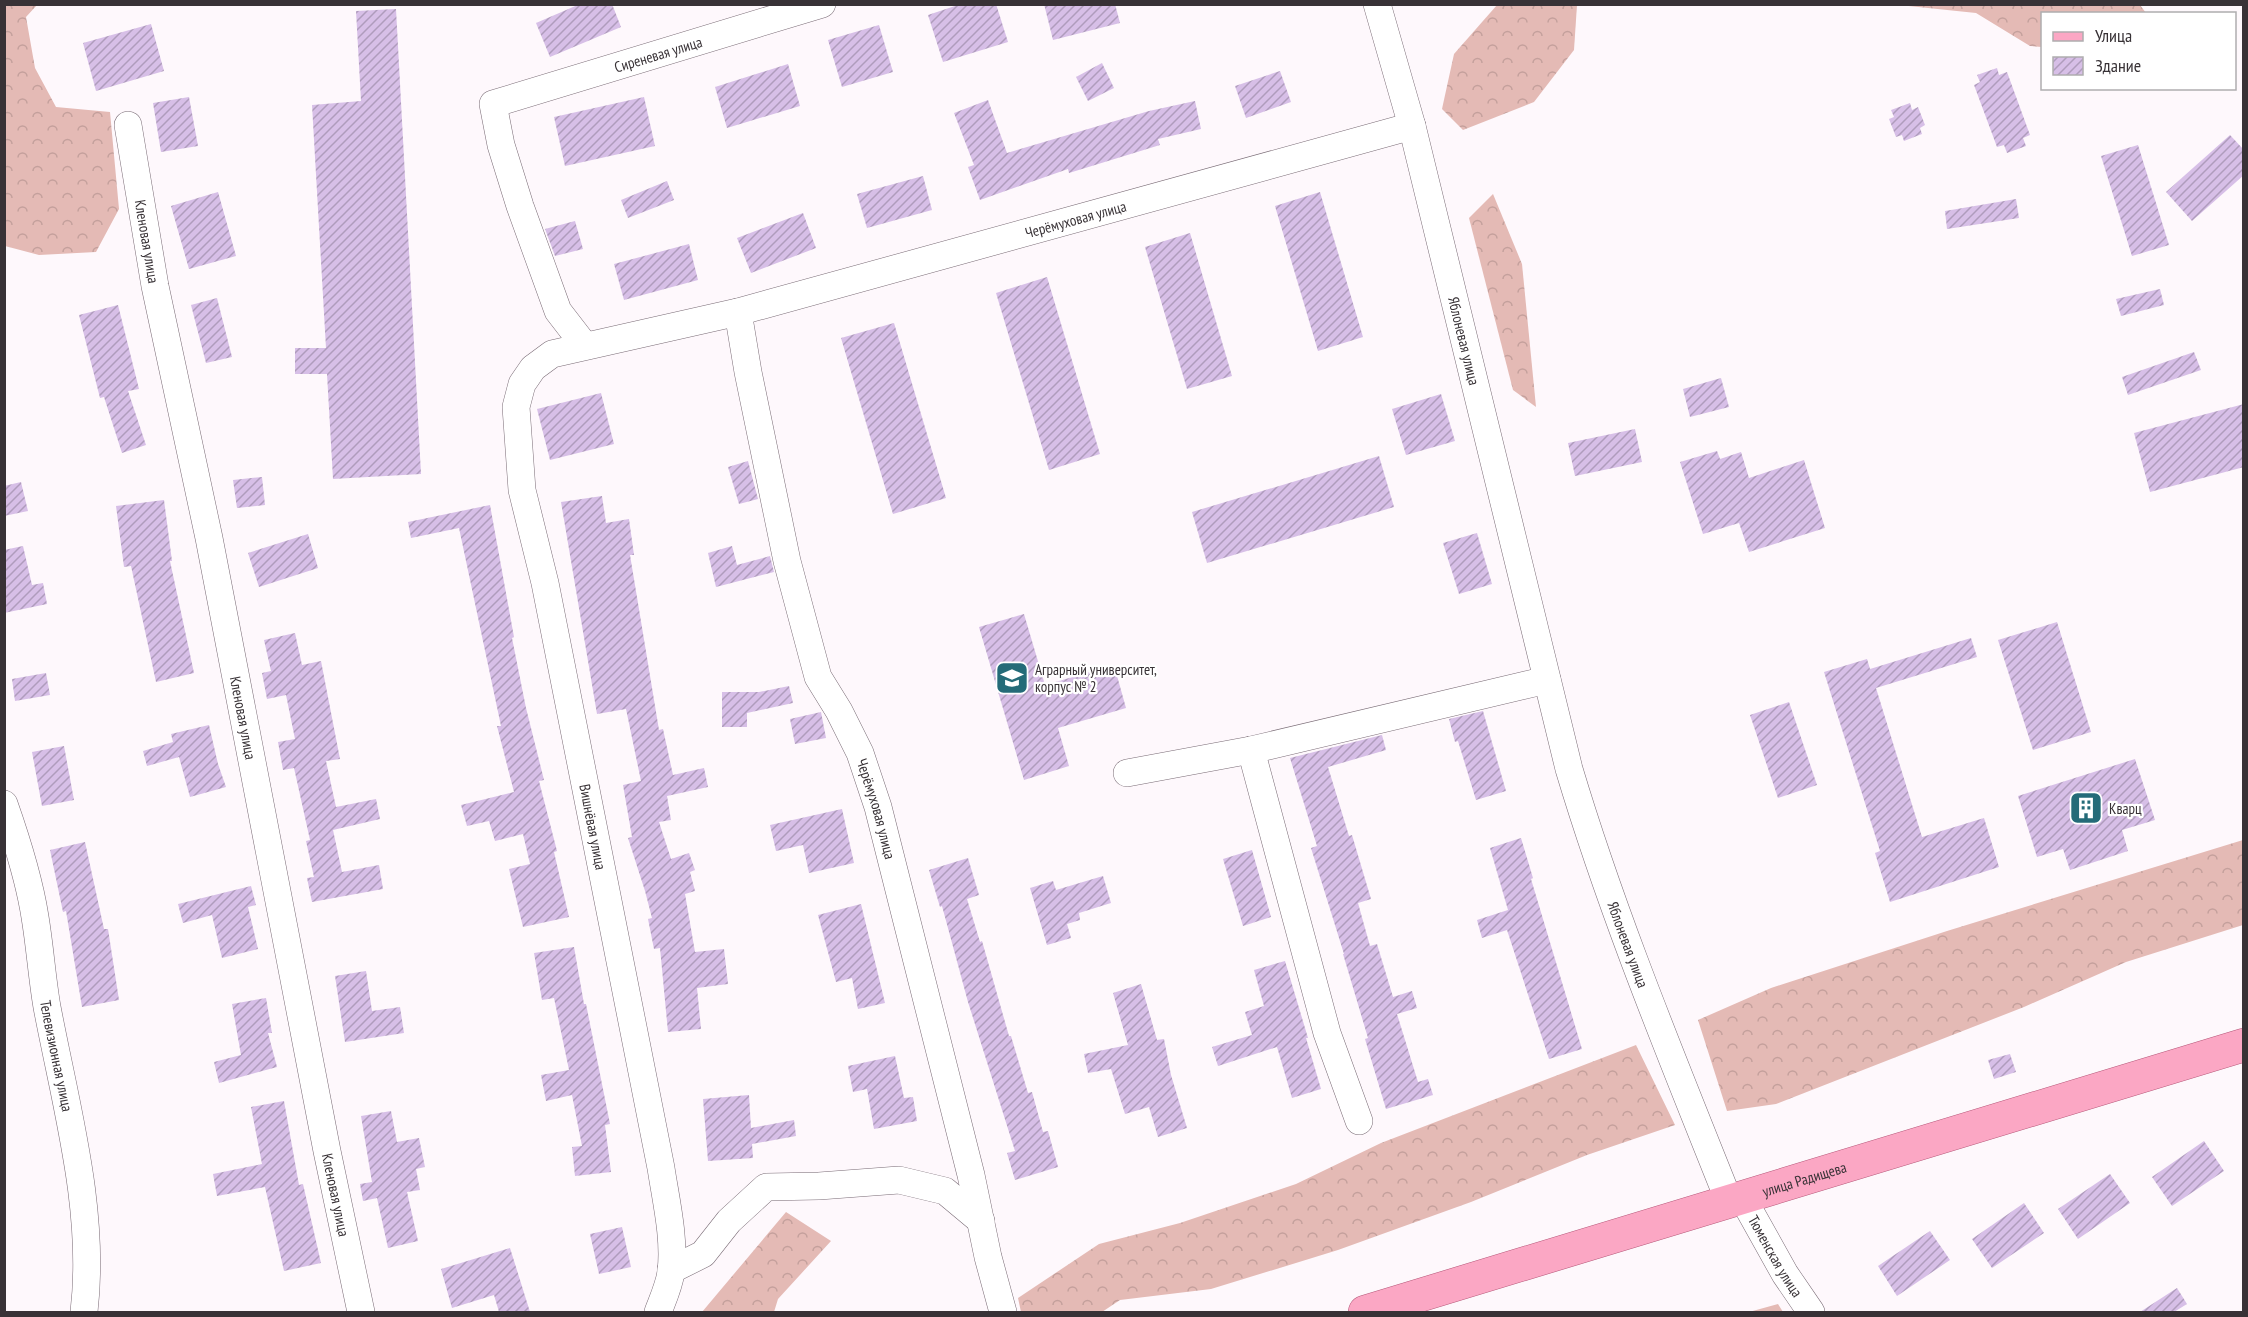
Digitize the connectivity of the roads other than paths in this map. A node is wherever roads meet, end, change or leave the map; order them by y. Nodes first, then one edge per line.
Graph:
1 (822, 4) edge
2 (1377, 4) edge
3 (128, 125) dead end
4 (1412, 126) junction
5 (738, 312) junction
6 (585, 346) junction
7 (552, 354) joint
8 (1547, 680) junction
9 (1251, 750) junction
10 (1126, 773) dead end
11 (4, 804) edge
12 (2244, 1045) edge
13 (1359, 1121) dead end
14 (1736, 1199) junction
15 (981, 1221) junction
16 (671, 1270) junction
17 (84, 1312) edge
18 (361, 1312) edge
19 (658, 1312) edge
20 (1003, 1312) edge
21 (1365, 1312) edge
22 (1811, 1312) edge

1 - 6 street, Сиреневая улица
2 - 4 street, Яблоневая улица
3 - 18 street, Кленовая улица
4 - 5 street, Черёмуховая улица
4 - 8 street, Яблоневая улица
5 - 6 street, Черёмуховая улица
5 - 15 street, Черёмуховая улица
6 - 7 street, Черёмуховая улица
7 - 16 street, Вишнёвая улица
8 - 9 street
8 - 14 street, Яблоневая улица
9 - 10 street
9 - 13 street
11 - 17 street, Телевизионная улица
12 - 14 main road, улица Радищева
14 - 21 main road, улица Радищева
14 - 22 street, Тюменская улица
15 - 16 street
15 - 20 street, Черёмуховая улица
16 - 19 street, Вишнёвая улица

